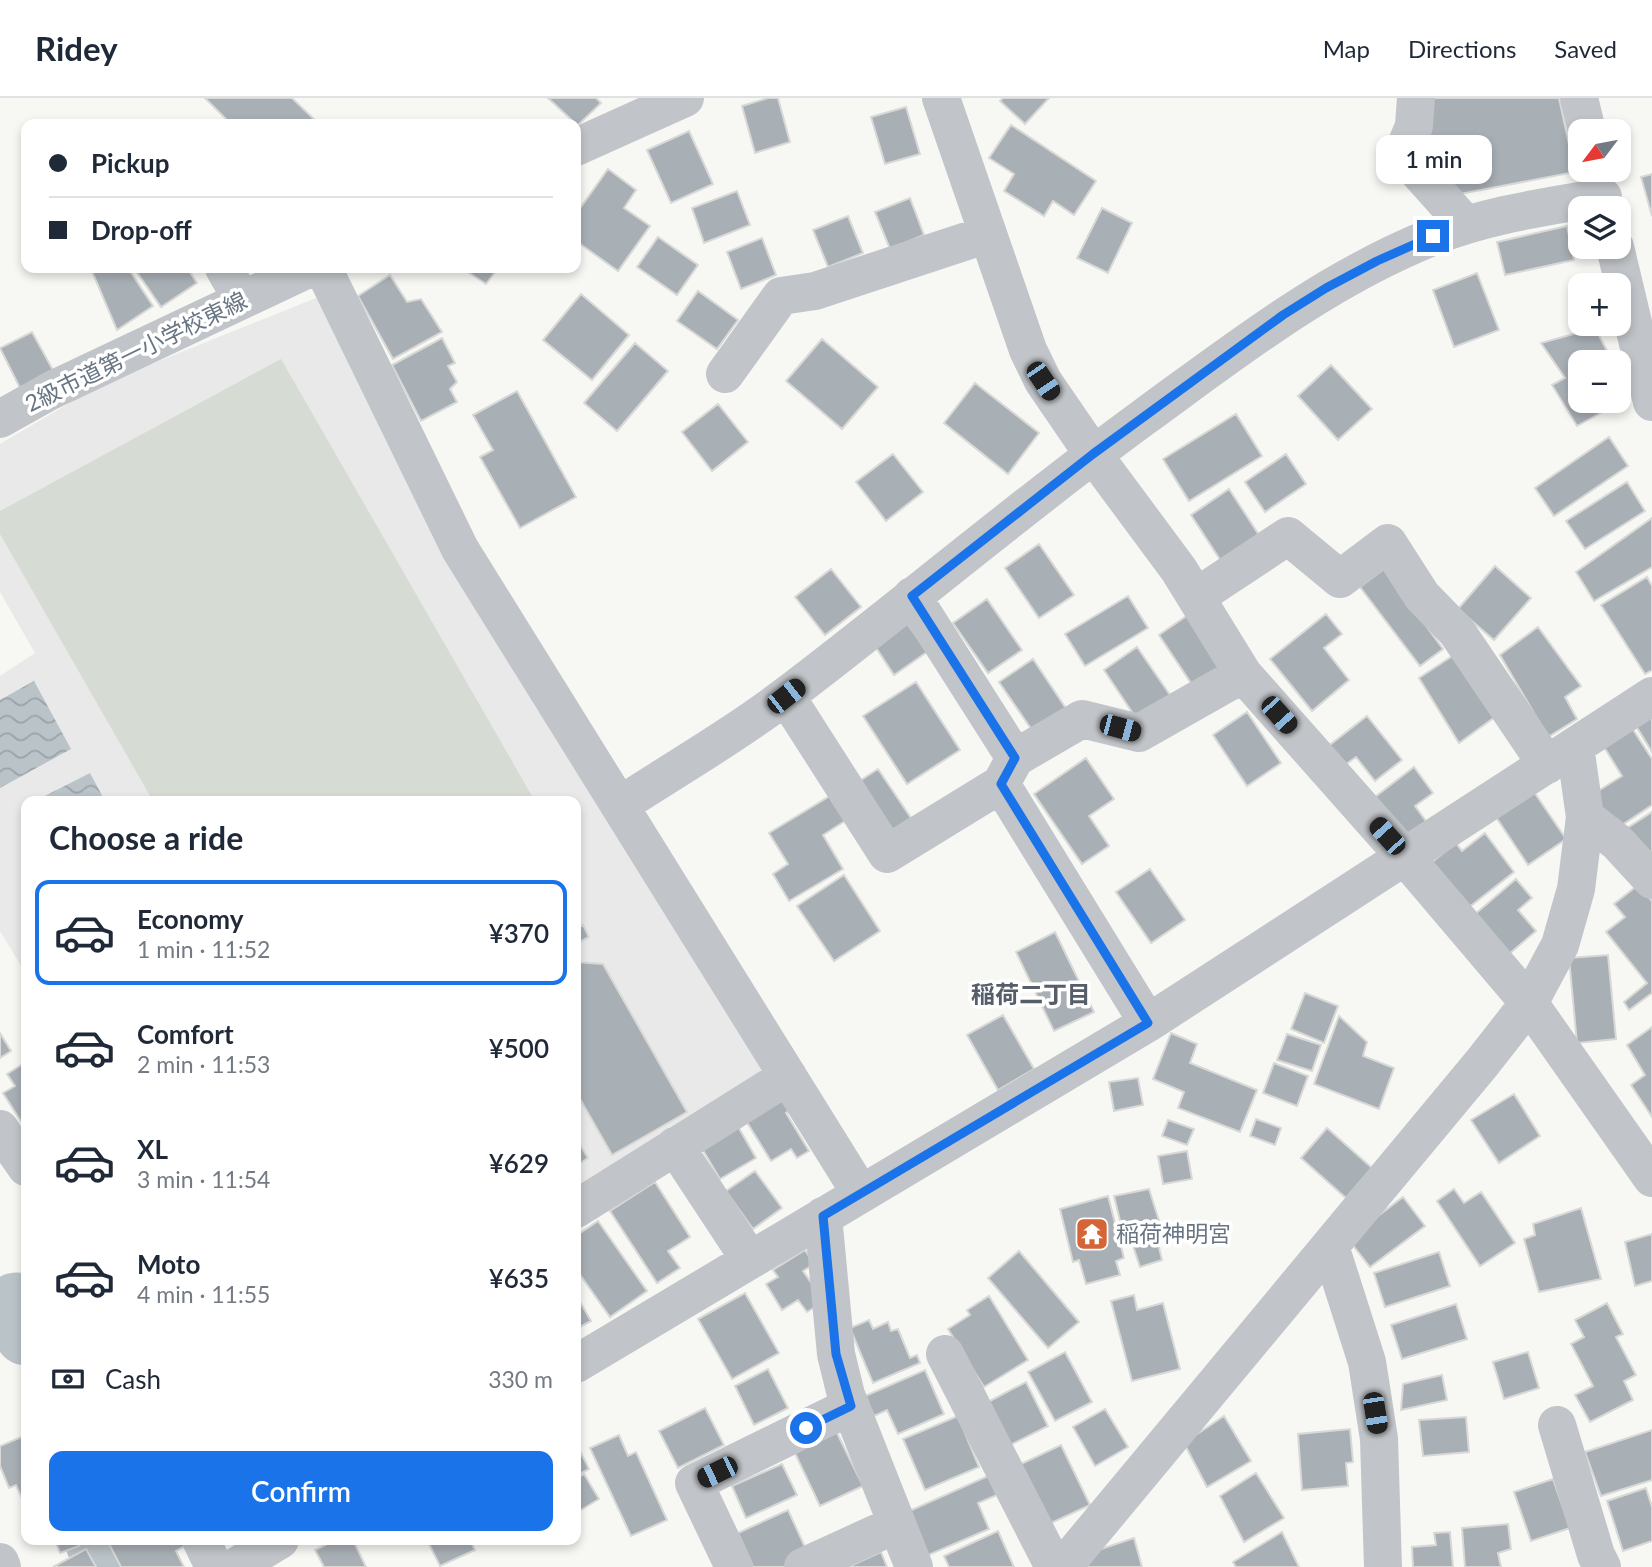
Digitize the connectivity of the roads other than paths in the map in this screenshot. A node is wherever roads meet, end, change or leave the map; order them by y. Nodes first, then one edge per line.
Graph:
1 (685, 98) edge
2 (941, 98) edge
3 (1416, 98) edge
4 (1579, 98) edge
5 (1584, 119) edge
6 (581, 145) edge
7 (1602, 192) edge
8 (1466, 225) junction
9 (988, 234) junction
10 (1618, 259) edge
11 (286, 273) edge
12 (325, 273) edge
13 (233, 284) edge
14 (725, 374) dead end
15 (1652, 402) edge
16 (0, 419) edge
17 (1093, 454) junction
18 (912, 596) junction
19 (1196, 597) junction
20 (1243, 674) junction
21 (786, 696) junction
22 (1652, 696) edge
23 (1561, 755) junction
24 (1008, 771) junction
25 (620, 805) junction
26 (1586, 817) junction
27 (1405, 857) junction
28 (1652, 880) edge
29 (1529, 1003) junction
30 (1148, 1023) junction
31 (788, 1076) junction
32 (0, 1129) edge
33 (675, 1146) junction
34 (21, 1160) edge
35 (1650, 1171) edge
36 (861, 1194) junction
37 (581, 1206) edge
38 (823, 1216) junction
39 (1330, 1246) junction
40 (750, 1260) junction
41 (945, 1354) dead end
42 (581, 1361) edge
43 (851, 1406) junction
44 (1557, 1424) dead end
45 (897, 1524) junction
46 (203, 1545) edge
47 (272, 1545) edge
48 (214, 1567) edge
49 (235, 1567) edge
50 (734, 1567) edge
51 (803, 1567) edge
52 (914, 1567) edge
53 (1054, 1567) edge
54 (1063, 1567) edge
55 (1383, 1567) edge
56 (1602, 1567) edge

1 - 6 street
2 - 9 street
3 - 8 street
4 - 5 street
7 - 8 street
8 - 17 street
9 - 14 street
9 - 17 street
10 - 15 street
11 - 13 street, 2級市道第一小学校東線
12 - 25 street
13 - 16 street, 2級市道第一小学校東線
17 - 18 street
17 - 19 street
18 - 21 street
18 - 24 street
19 - 20 street
19 - 23 street
20 - 24 street
20 - 27 street
21 - 24 street
21 - 25 street
22 - 23 street
23 - 26 street
23 - 27 street
24 - 30 street
25 - 31 street
26 - 28 street
26 - 29 street
27 - 29 street
27 - 30 street
29 - 35 street
29 - 39 street
30 - 36 street
31 - 33 street
31 - 36 street
32 - 34 street
33 - 37 street
33 - 40 street
36 - 38 street
38 - 40 street
38 - 43 street
39 - 54 street
39 - 55 street
40 - 42 street
41 - 53 street
43 - 45 street
43 - 50 street
44 - 56 street
45 - 51 street
45 - 52 street
46 - 48 street
47 - 49 street

